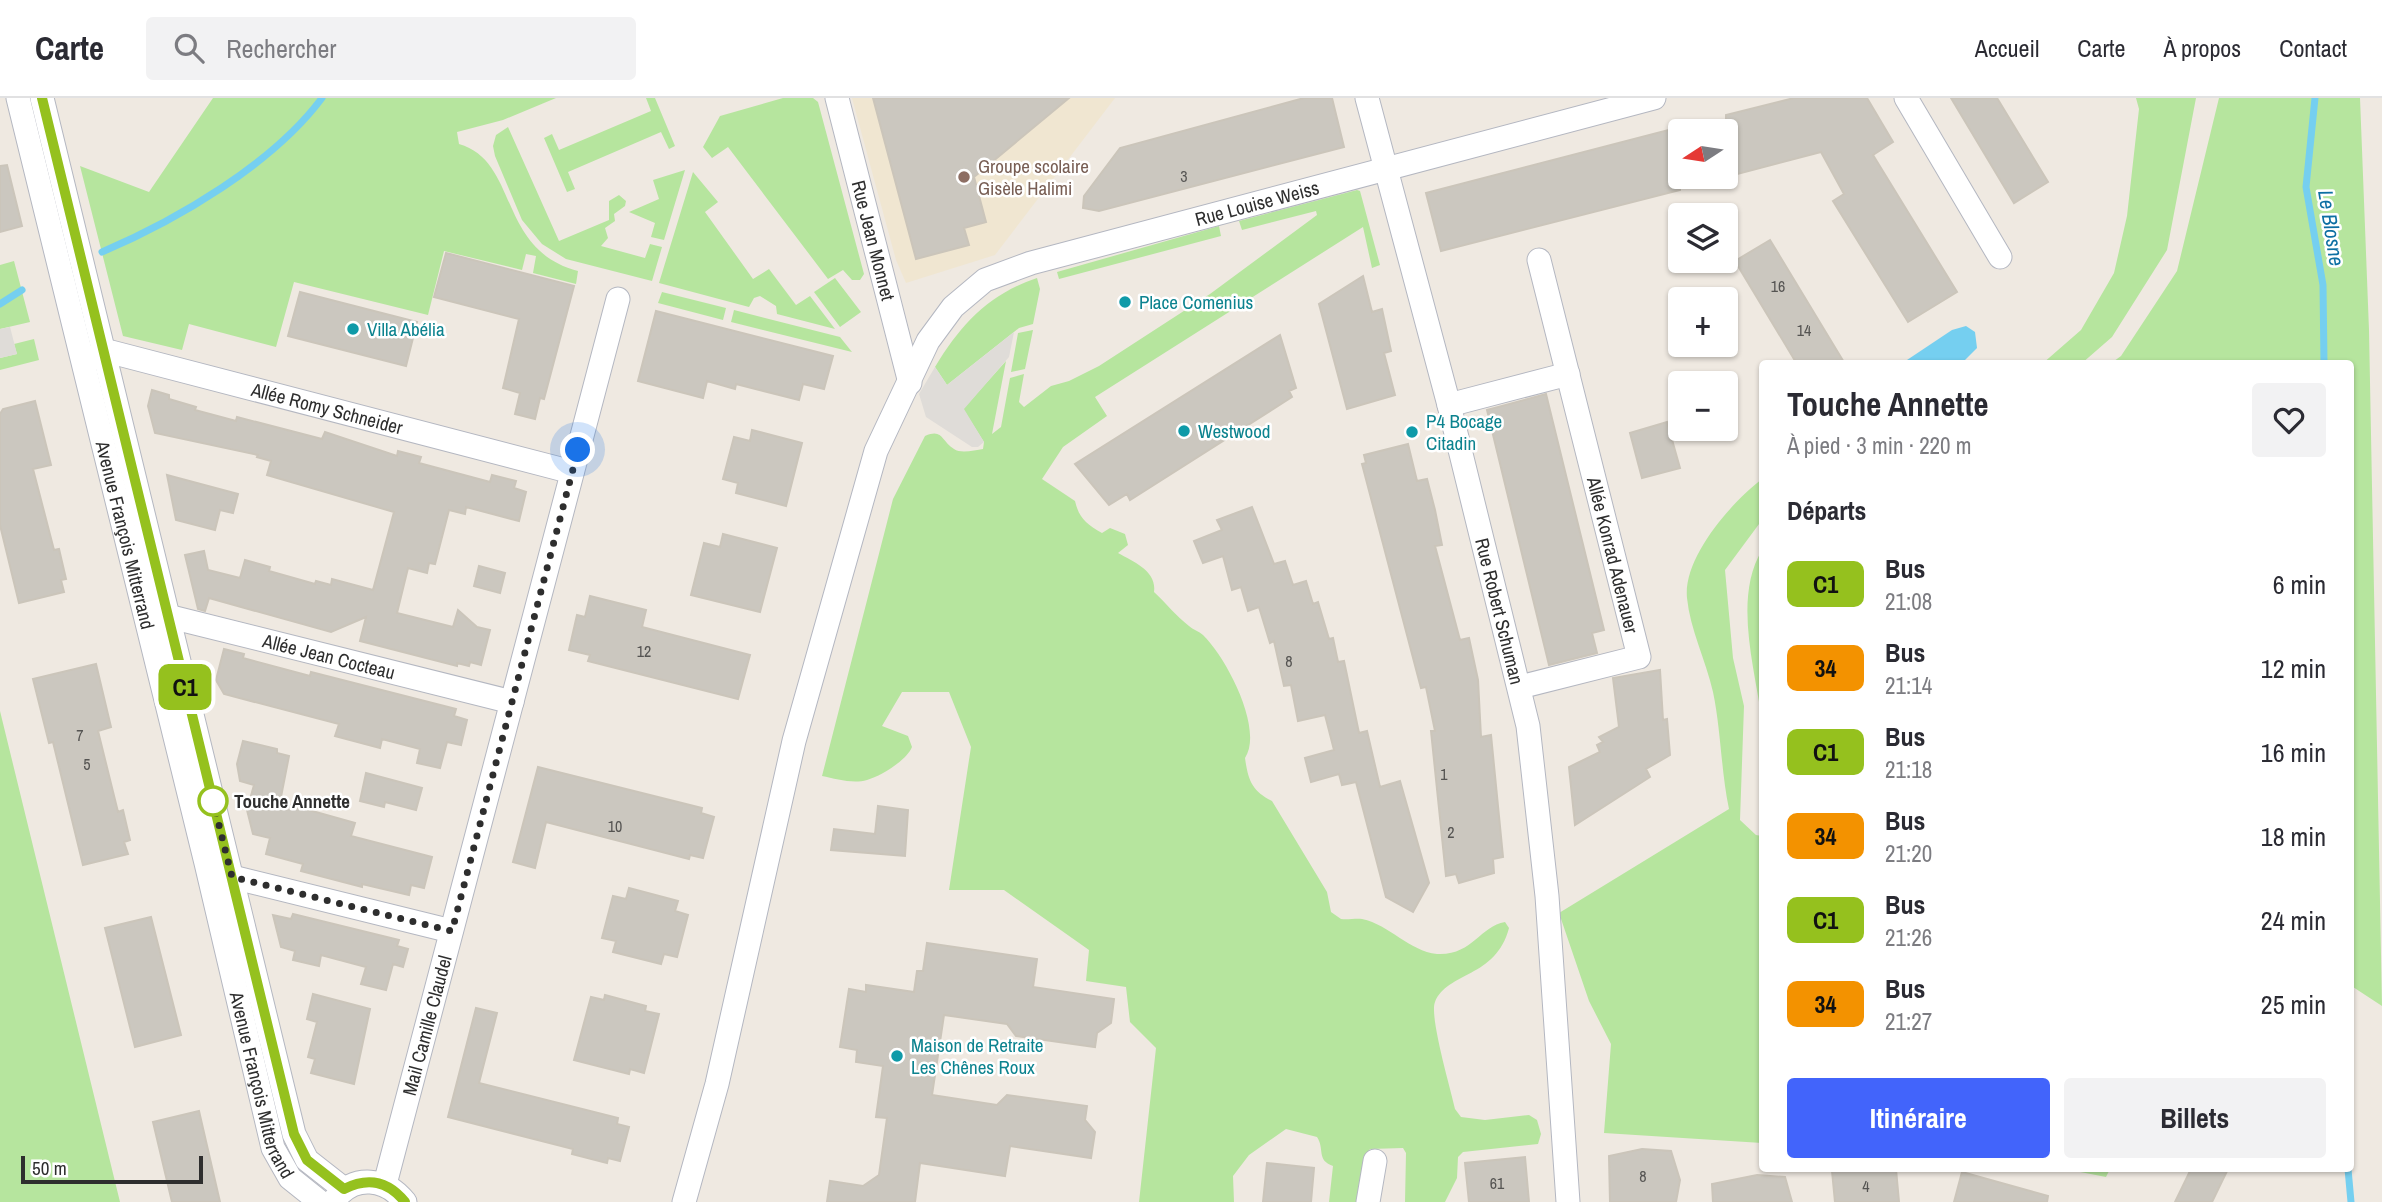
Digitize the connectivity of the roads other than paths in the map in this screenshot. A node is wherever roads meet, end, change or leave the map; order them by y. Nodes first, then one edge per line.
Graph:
1 (18, 98) edge
2 (42, 98) edge
3 (837, 98) edge
4 (1367, 98) edge
5 (1654, 98) edge
6 (1906, 98) edge
7 (1385, 169) junction
8 (2000, 257) dead end
9 (1539, 260) dead end
10 (618, 299) dead end
11 (93, 357) junction
12 (1568, 374) junction
13 (910, 383) junction
14 (1450, 405) junction
15 (572, 472) junction
16 (157, 618) junction
17 (1520, 687) junction
18 (512, 702) junction
19 (221, 879) junction
20 (452, 931) junction
21 (1375, 1161) dead end
22 (385, 1184) junction
23 (339, 1195) edge
24 (320, 1202) edge
25 (405, 1202) edge
26 (684, 1202) edge
27 (1368, 1202) edge
28 (1568, 1202) edge

1 - 11 street, Avenue François Mitterrand
2 - 11 street, Avenue François Mitterrand
3 - 13 street, Rue Jean Monnet
4 - 7 street, Rue Robert Schuman
5 - 7 street, Rue Louise Weiss
6 - 8 street
7 - 13 street, Rue Louise Weiss
7 - 14 street, Rue Robert Schuman
9 - 12 street, Allée Konrad Adenauer
10 - 15 street, Mail Camille Claudel
11 - 15 street, Allée Romy Schneider
11 - 16 street, Avenue François Mitterrand
12 - 14 street
12 - 17 street, Allée Konrad Adenauer
13 - 26 street, Rue Louise Weiss
14 - 17 street, Rue Robert Schuman
15 - 18 street, Mail Camille Claudel
16 - 18 street, Allée Jean Cocteau
16 - 19 street, Avenue François Mitterrand
17 - 28 street, Rue Robert Schuman
18 - 20 street, Mail Camille Claudel
19 - 20 street
19 - 23 street, Avenue François Mitterrand
19 - 24 street, Avenue François Mitterrand
20 - 22 street, Mail Camille Claudel
21 - 27 street
22 - 23 street
22 - 25 street

